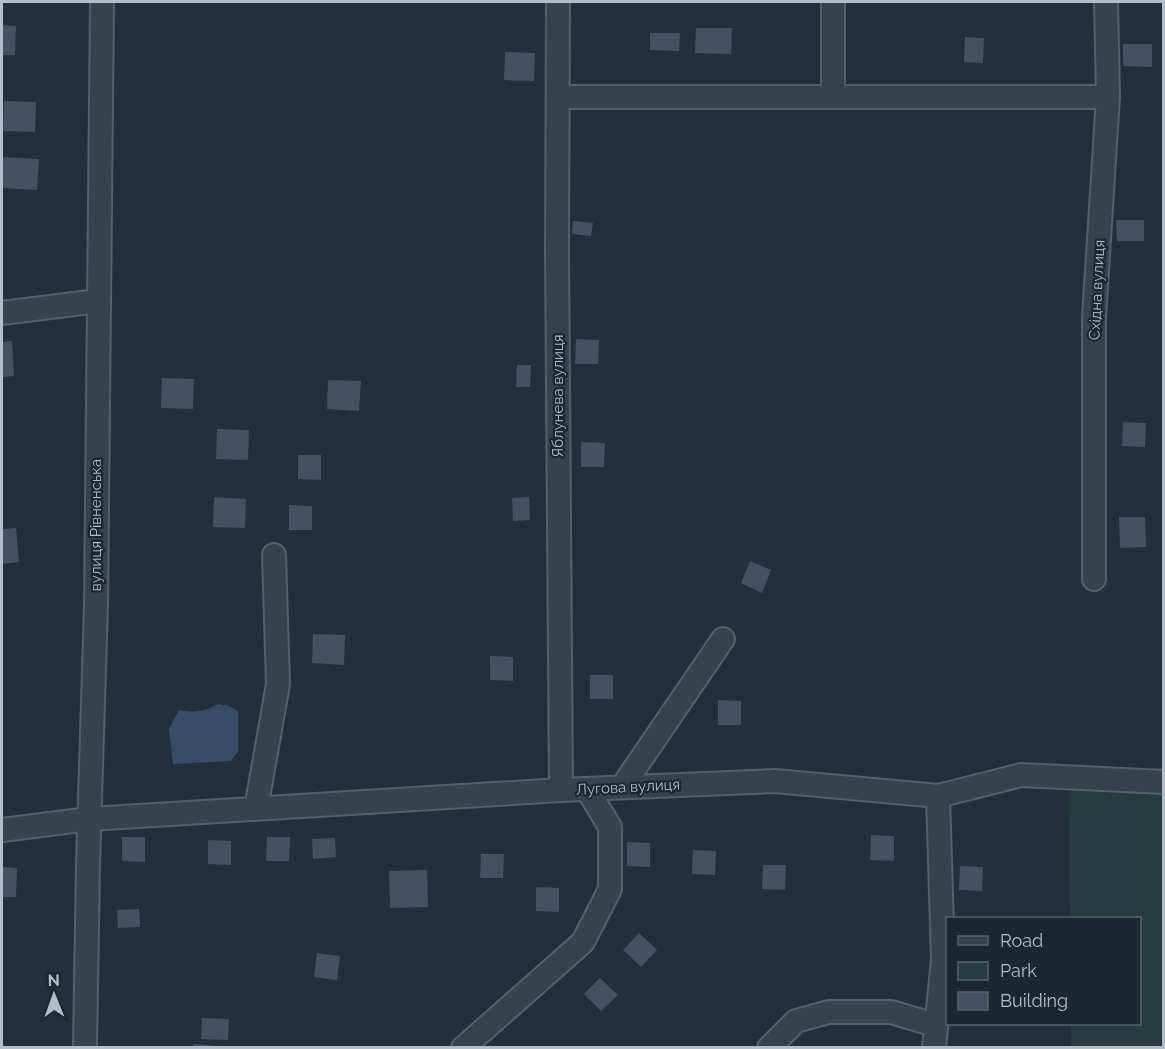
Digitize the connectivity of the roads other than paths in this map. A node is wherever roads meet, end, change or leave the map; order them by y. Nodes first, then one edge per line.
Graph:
1 (102, 2) edge
2 (558, 2) edge
3 (832, 2) edge
4 (1106, 2) edge
5 (559, 97) junction
6 (833, 97) junction
7 (1108, 97) junction
8 (98, 301) junction
9 (2, 313) edge
10 (274, 555) dead end
11 (1094, 579) dead end
12 (723, 639) dead end
13 (1164, 782) edge
14 (622, 787) junction
15 (587, 789) junction
16 (561, 790) junction
17 (938, 796) junction
18 (256, 808) junction
19 (89, 819) junction
20 (2, 830) edge
21 (935, 1024) junction
22 (85, 1047) edge
23 (463, 1047) edge
24 (769, 1047) edge
25 (934, 1047) edge

1 - 8 street, вулиця Рівненська
2 - 5 street, Яблунева вулиця
3 - 6 street
4 - 7 street, Східна вулиця
5 - 6 street
5 - 16 street, Яблунева вулиця
6 - 7 street
7 - 11 street, Східна вулиця
8 - 9 street
8 - 19 street, вулиця Рівненська
10 - 18 street
12 - 14 street
13 - 17 street, Лугова вулиця
14 - 15 street, Лугова вулиця
14 - 17 street, Лугова вулиця
15 - 16 street, Лугова вулиця
15 - 23 street
16 - 18 street, Лугова вулиця
17 - 21 street
18 - 19 street, Лугова вулиця
19 - 20 street, Лугова вулиця
19 - 22 street, вулиця Рівненська
21 - 24 street
21 - 25 street

